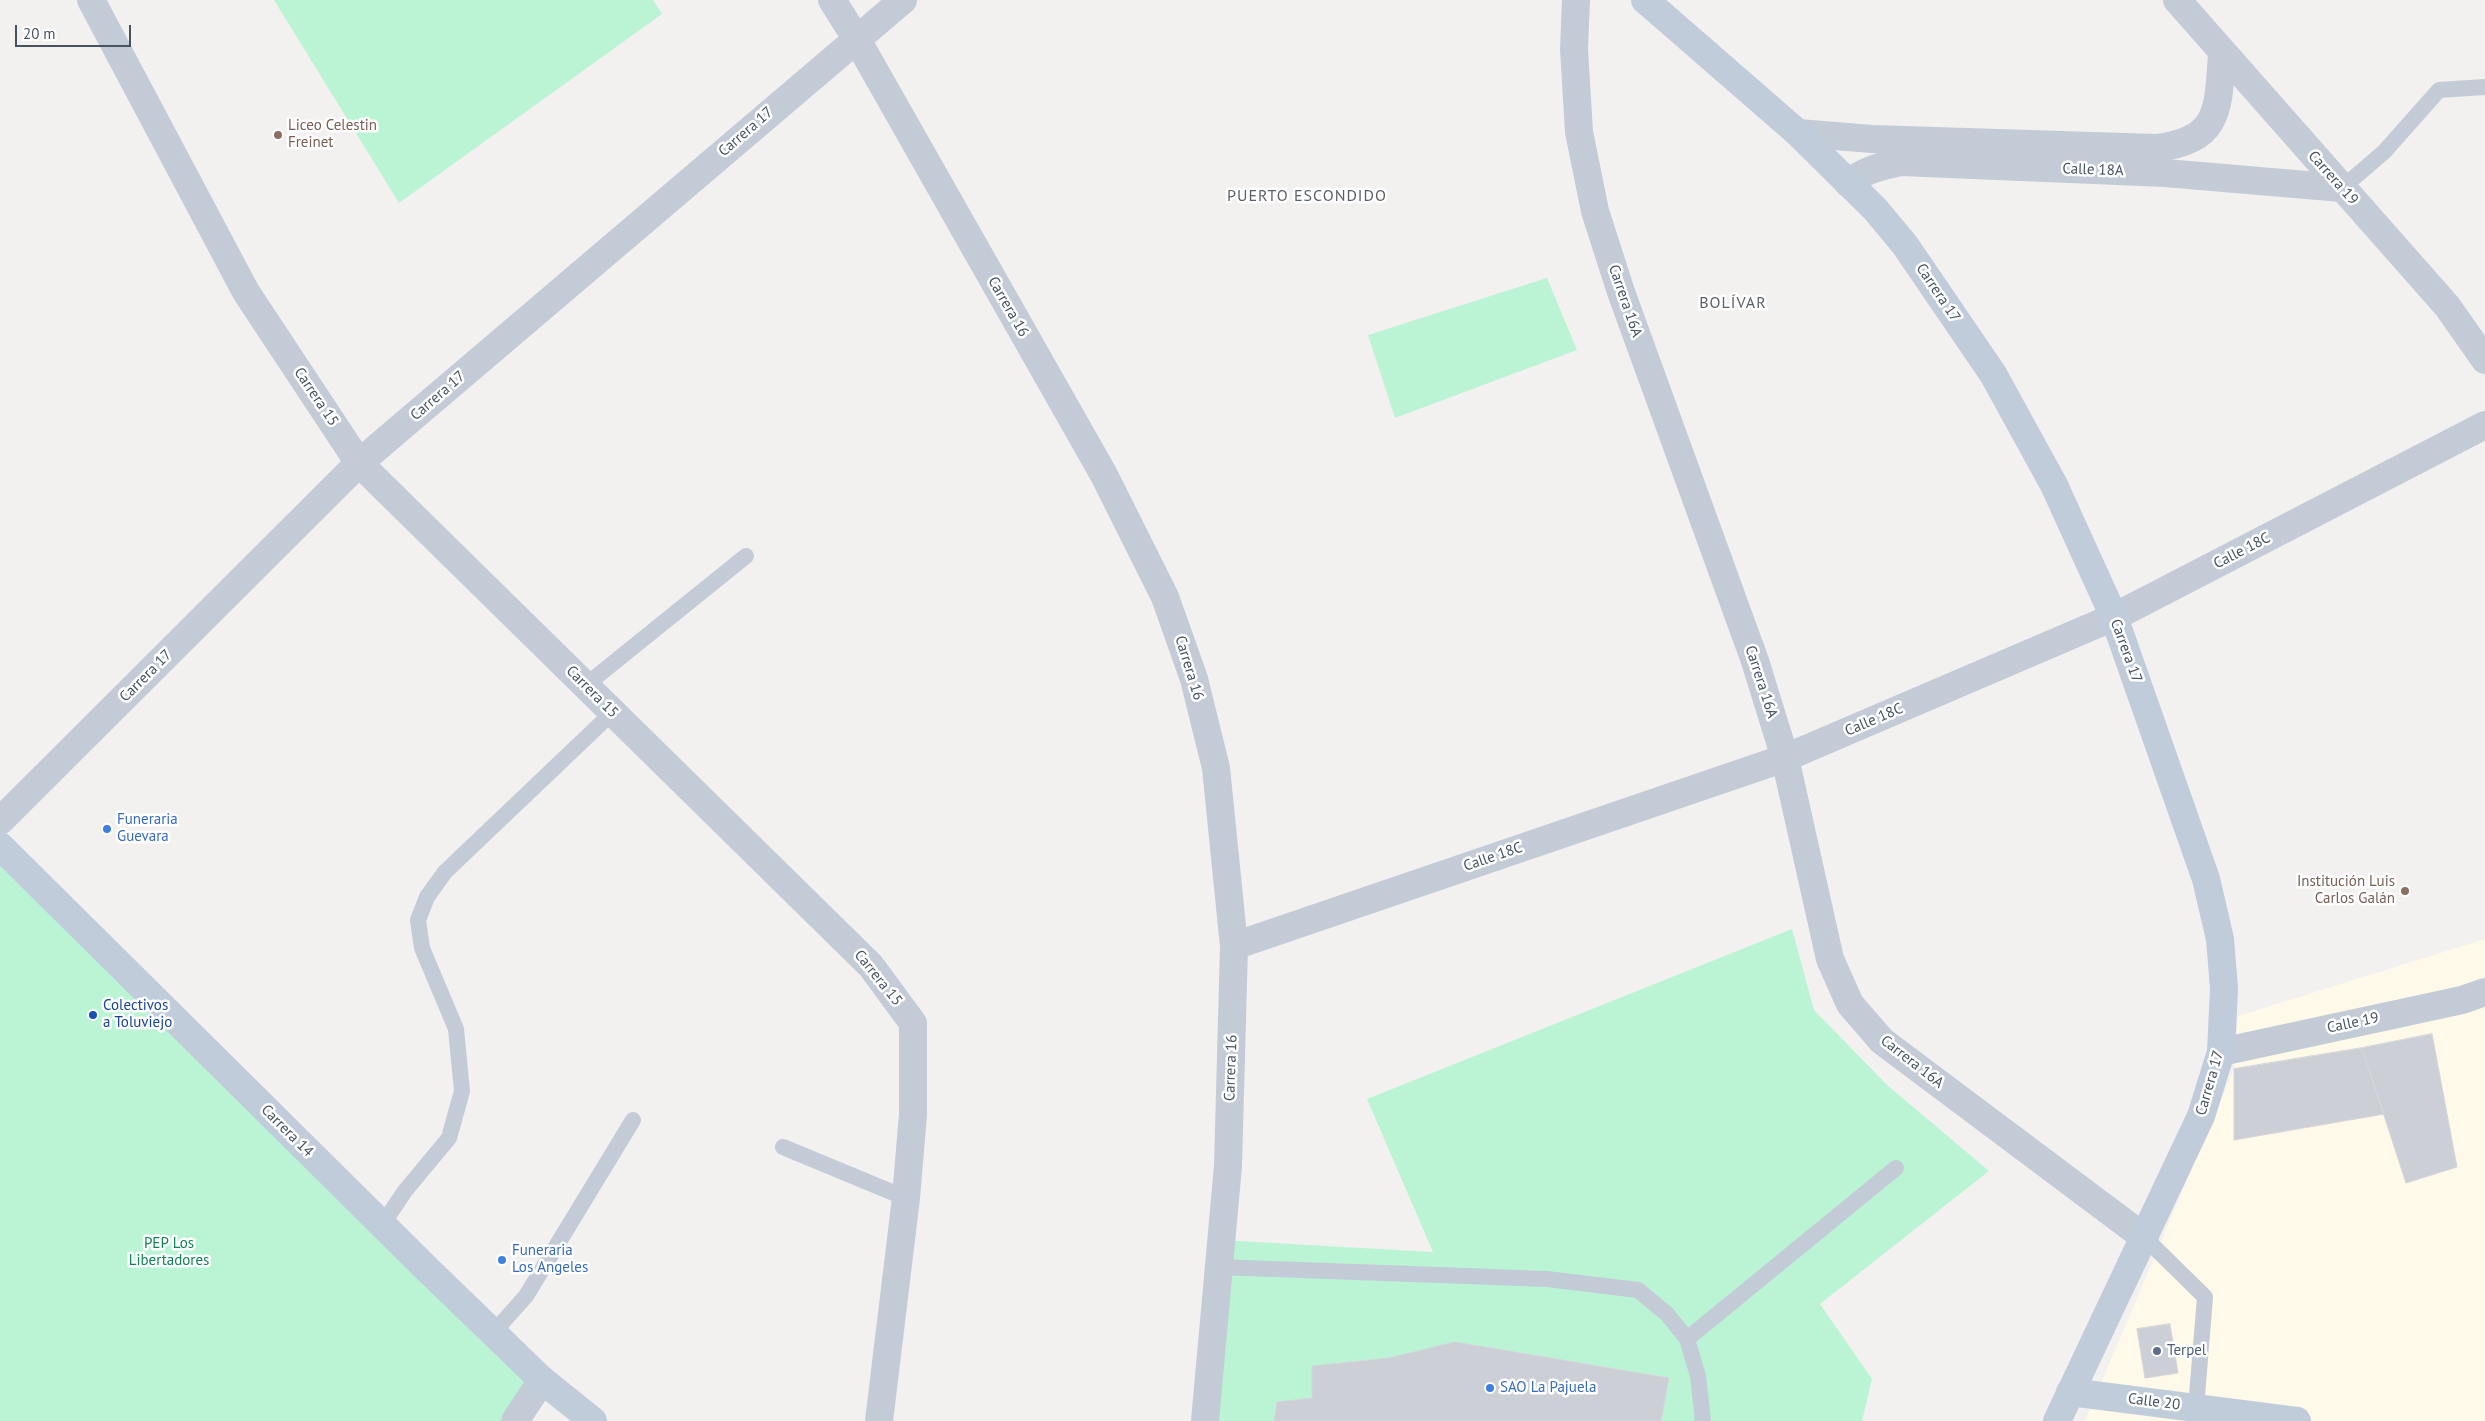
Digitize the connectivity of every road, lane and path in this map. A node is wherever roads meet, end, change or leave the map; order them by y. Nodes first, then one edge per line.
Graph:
1 (91, 0) edge
2 (832, 0) edge
3 (903, 0) edge
4 (1576, 0) edge
5 (1645, 0) edge
6 (2177, 0) edge
7 (856, 38) junction
8 (2222, 54) junction
9 (2485, 87) edge
10 (1798, 134) junction
11 (1848, 183) junction
12 (2342, 188) junction
13 (2485, 360) edge
14 (2485, 426) edge
15 (359, 463) junction
16 (746, 556) dead end
17 (2114, 618) junction
18 (586, 685) junction
19 (613, 712) junction
20 (1785, 758) junction
21 (0, 821) edge
22 (0, 846) edge
23 (1234, 946) junction
24 (2485, 992) edge
25 (2221, 1052) junction
26 (633, 1120) dead end
27 (783, 1147) dead end
28 (1896, 1168) dead end
29 (906, 1198) junction
30 (382, 1225) junction
31 (2145, 1238) junction
32 (1219, 1268) junction
33 (493, 1333) junction
34 (1687, 1339) junction
35 (542, 1380) junction
36 (2070, 1392) junction
37 (2196, 1408) junction
38 (515, 1421) edge
39 (593, 1421) edge
40 (880, 1421) edge
41 (1204, 1421) edge
42 (1703, 1421) edge
43 (2057, 1421) edge
44 (2297, 1421) edge

1 - 15 street, Carrera 15
2 - 7 street, Carrera 16
3 - 7 street, Carrera 17
4 - 20 street, Carrera 16A
5 - 10 main road, Carrera 17
6 - 8 street, Carrera 19
7 - 15 street, Carrera 17
7 - 23 street, Carrera 16
8 - 10 street, Calle 18A
8 - 12 street, Carrera 19
9 - 12 lane
10 - 11 main road, Carrera 17
11 - 12 street, Calle 18A
11 - 17 main road, Carrera 17
12 - 13 street, Carrera 19
14 - 17 street, Calle 18C
15 - 18 street, Carrera 15
15 - 21 street, Carrera 17
16 - 18 lane
17 - 20 street, Calle 18C
17 - 25 main road, Carrera 17
18 - 19 street, Carrera 15
19 - 29 street, Carrera 15
19 - 30 lane
20 - 23 street, Calle 18C
20 - 31 street, Carrera 16A
22 - 30 main road, Carrera 14
23 - 32 street, Carrera 16
24 - 25 street, Calle 19
25 - 31 main road, Carrera 17
26 - 33 lane
27 - 29 lane
28 - 34 lane
29 - 40 street, Carrera 15
30 - 33 main road, Carrera 14
31 - 36 main road, Carrera 17
31 - 37 lane
32 - 34 lane
32 - 41 street, Carrera 16
33 - 35 main road, Carrera 14
34 - 42 lane
35 - 38 street
35 - 39 main road, Carrera 14
36 - 37 main road, Calle 20
36 - 43 main road, Carrera 17
37 - 44 main road, Calle 20

